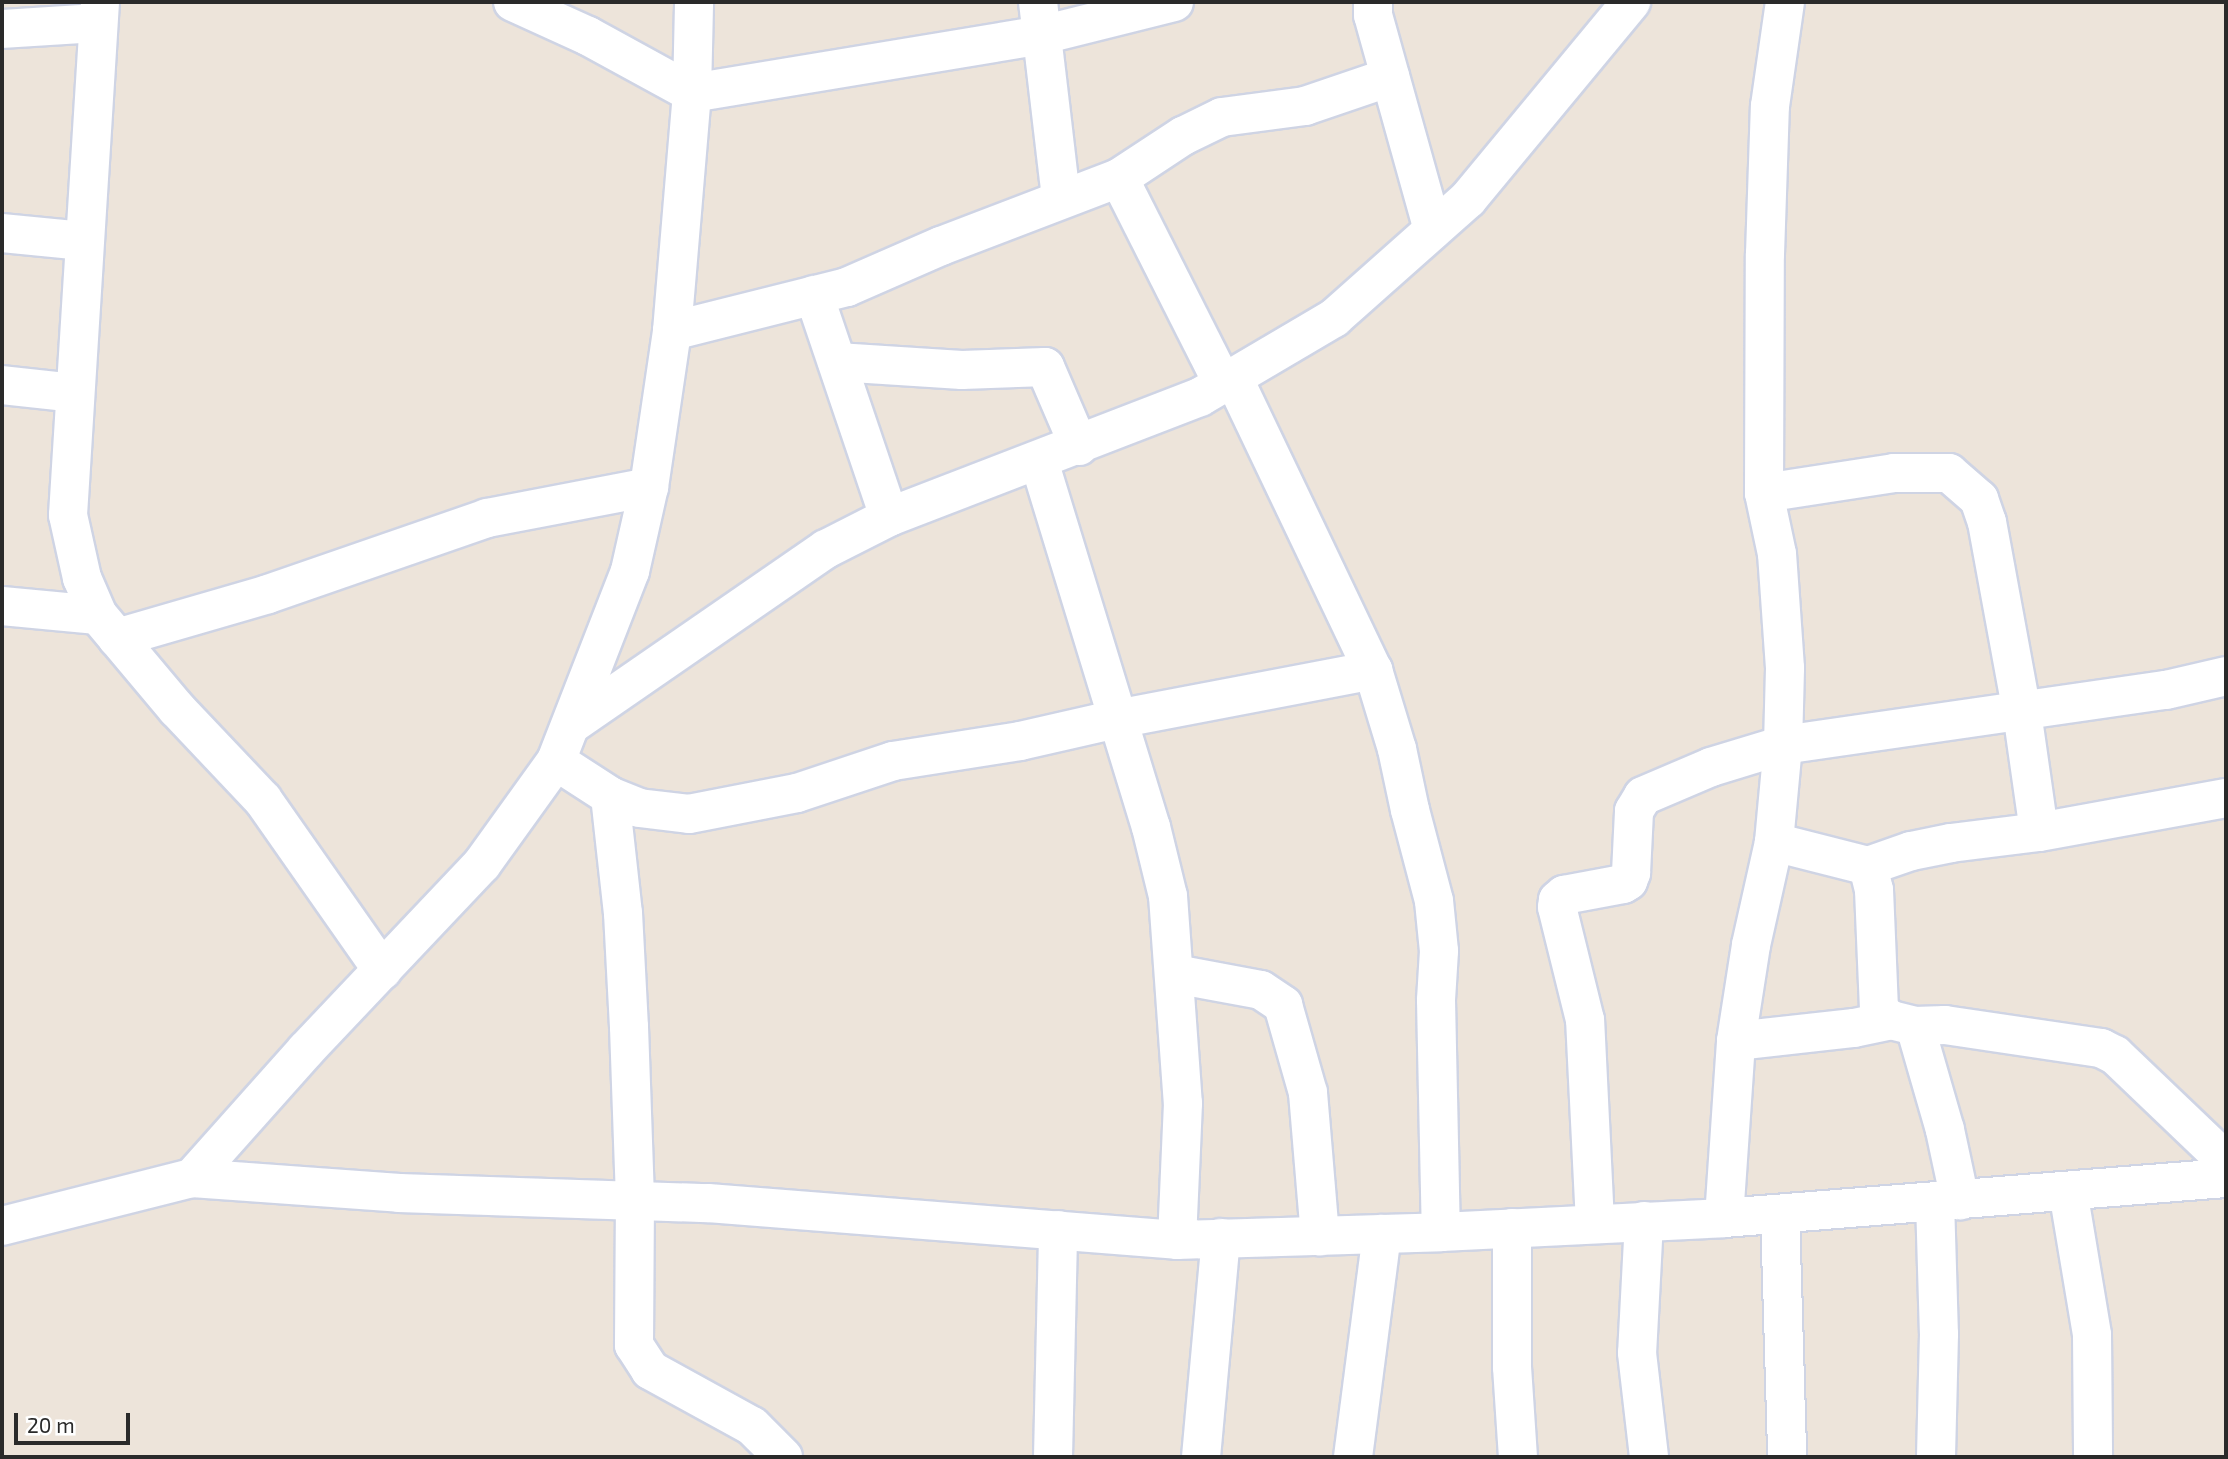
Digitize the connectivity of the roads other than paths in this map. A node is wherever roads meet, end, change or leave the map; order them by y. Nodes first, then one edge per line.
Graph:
1 (513, 2) edge
2 (694, 2) edge
3 (1174, 2) edge
4 (1373, 2) edge
5 (1631, 2) edge
6 (1778, 5) edge
7 (99, 13) edge
8 (1040, 18) edge
9 (2, 29) edge
10 (1391, 77) junction
11 (692, 93) junction
12 (1119, 178) junction
13 (1061, 198) junction
14 (1433, 230) junction
15 (2, 233) edge
16 (83, 241) junction
17 (814, 295) junction
18 (672, 331) junction
19 (836, 362) junction
20 (1228, 381) junction
21 (2, 385) edge
22 (75, 393) junction
23 (1079, 446) junction
24 (1039, 461) junction
25 (649, 487) junction
26 (1764, 493) junction
27 (889, 517) junction
28 (2, 606) edge
29 (107, 626) junction
30 (1373, 670) junction
31 (2226, 676) edge
32 (2022, 712) junction
33 (1117, 719) junction
34 (572, 724) junction
35 (1783, 745) junction
36 (556, 761) junction
37 (610, 796) junction
38 (2226, 798) edge
39 (2039, 832) junction
40 (1774, 842) junction
41 (1868, 866) junction
42 (382, 970) junction
43 (1175, 974) junction
44 (1903, 1023) junction
45 (1736, 1041) junction
46 (2226, 1161) edge
47 (192, 1178) junction
48 (2226, 1178) edge
49 (2068, 1191) junction
50 (635, 1199) junction
51 (1948, 1200) junction
52 (1780, 1213) junction
53 (1724, 1218) junction
54 (1644, 1221) junction
55 (1595, 1223) junction
56 (2, 1226) edge
57 (1512, 1228) junction
58 (1058, 1230) junction
59 (1441, 1232) junction
60 (1382, 1234) junction
61 (1320, 1236) junction
62 (1221, 1238) junction
63 (1177, 1240) junction
64 (783, 1457) edge
65 (1052, 1457) edge
66 (1201, 1457) edge
67 (1353, 1457) edge
68 (1518, 1457) edge
69 (1649, 1457) edge
70 (1787, 1457) edge
71 (1936, 1457) edge
72 (2093, 1457) edge

1 - 11 street
2 - 11 street
3 - 8 street
4 - 10 street
5 - 14 street
6 - 26 street
7 - 9 street
7 - 16 street
8 - 11 street
8 - 13 street
10 - 12 street
10 - 14 street
11 - 18 street
12 - 13 street
12 - 20 street
13 - 17 street
14 - 20 street
15 - 16 street
16 - 22 street
17 - 18 street
17 - 19 street
18 - 25 street
19 - 23 street
19 - 27 street
20 - 23 street
20 - 30 street
21 - 22 street
22 - 29 street
23 - 24 street
24 - 27 street
24 - 33 street
25 - 29 street
25 - 34 street
26 - 32 street
26 - 35 street
27 - 34 street
28 - 29 street
29 - 42 street
30 - 33 street
30 - 59 street
31 - 32 street
32 - 35 street
32 - 39 street
33 - 37 street
33 - 43 street
34 - 36 street
35 - 40 street
35 - 55 street
36 - 37 street
36 - 42 street
37 - 50 street
38 - 39 street
39 - 41 street
40 - 41 street
40 - 45 street
41 - 44 street
42 - 47 street
43 - 61 street
43 - 63 street
44 - 45 street
44 - 46 street
44 - 51 street
45 - 53 street
47 - 50 street
47 - 56 street
48 - 49 street
49 - 51 street
49 - 72 street
50 - 58 street
50 - 64 street
51 - 52 street
51 - 71 street
52 - 53 street
52 - 70 street
53 - 54 street
54 - 55 street
54 - 69 street
55 - 57 street
57 - 59 street
57 - 68 street
58 - 63 street
58 - 65 street
59 - 60 street
60 - 61 street
60 - 67 street
61 - 62 street
62 - 63 street
62 - 66 street

